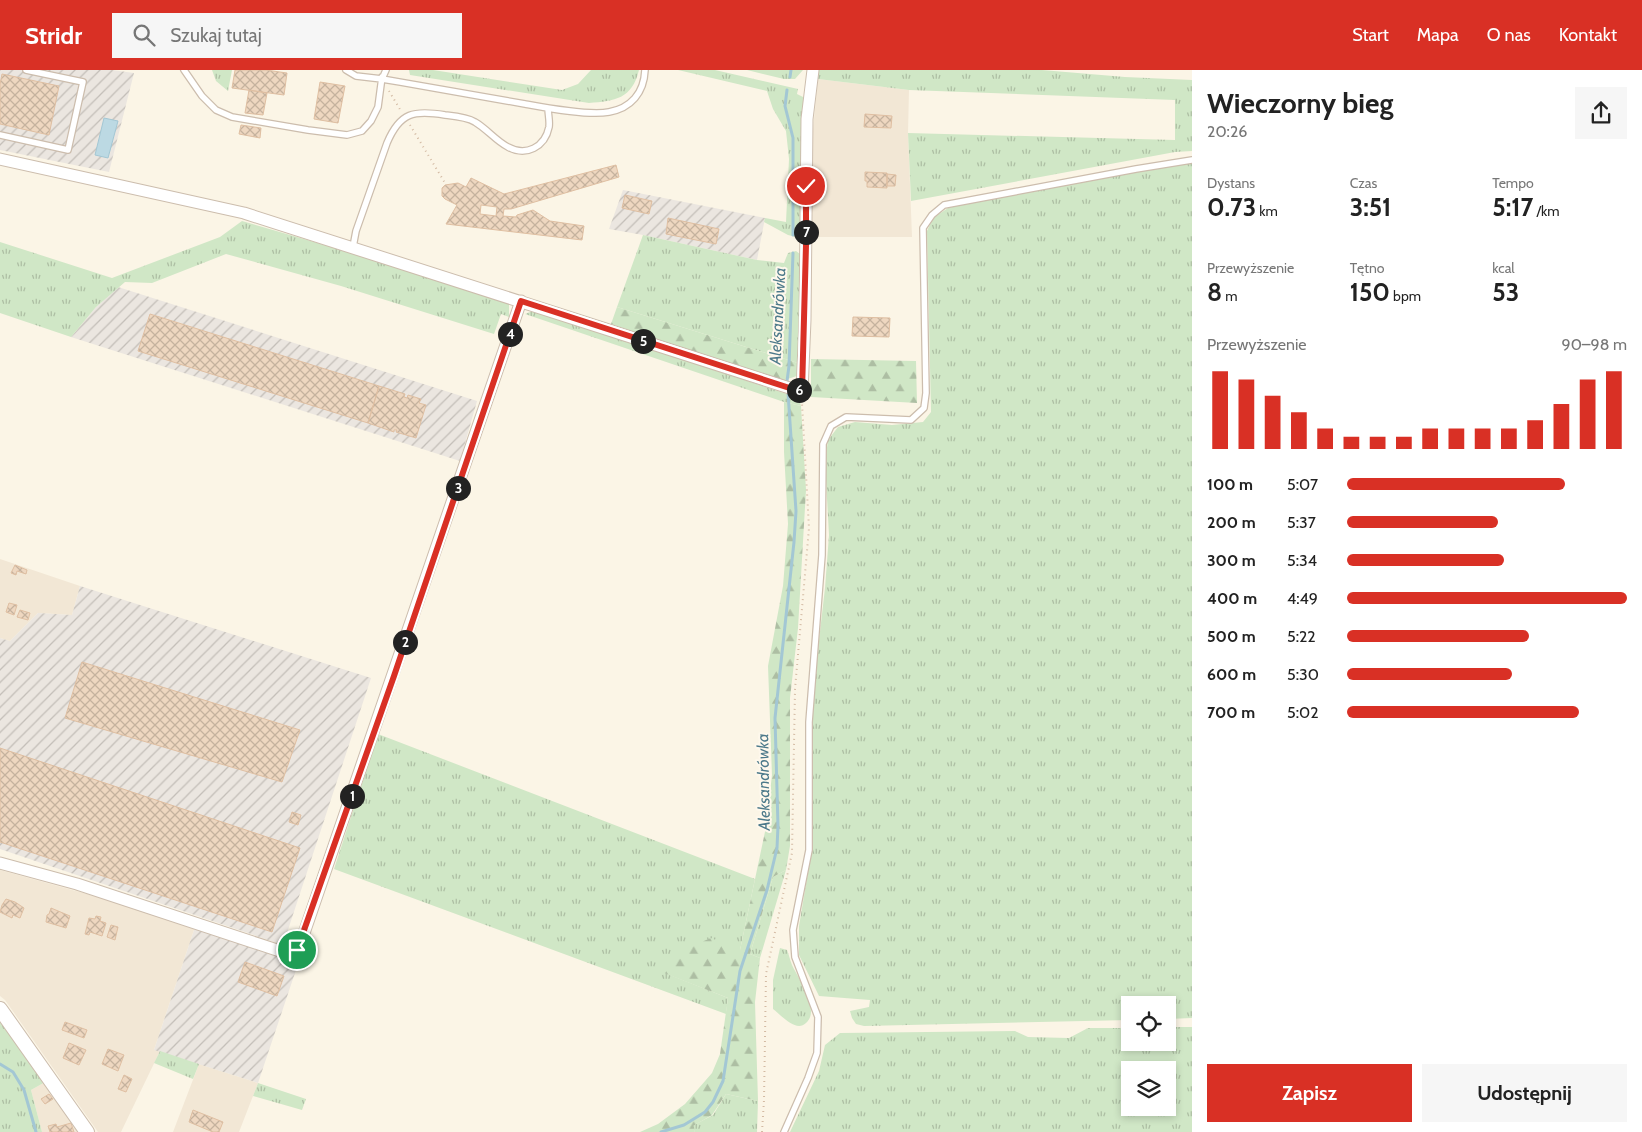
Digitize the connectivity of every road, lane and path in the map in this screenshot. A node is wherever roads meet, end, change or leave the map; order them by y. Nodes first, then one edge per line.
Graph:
1 (26, 70) edge
2 (184, 70) edge
3 (346, 70) edge
4 (385, 70) edge
5 (645, 70) edge
6 (813, 70) edge
7 (382, 79) junction
8 (548, 108) junction
9 (405, 118) junction
10 (0, 135) edge
11 (0, 159) edge
12 (1192, 160) edge
13 (445, 183) dead end
14 (353, 247) junction
15 (521, 301) junction
16 (802, 392) junction
17 (0, 863) edge
18 (0, 1009) edge
19 (87, 1132) edge
20 (762, 1132) edge
21 (784, 1132) edge

1 - 10 lane
2 - 7 lane
3 - 7 lane
4 - 7 lane
5 - 8 lane
6 - 16 street
7 - 8 lane
7 - 9 path
8 - 9 lane
9 - 13 path
9 - 14 lane
11 - 14 street
12 - 21 lane
14 - 15 street
15 - 16 street
15 - 17 street
16 - 20 path
18 - 19 street

